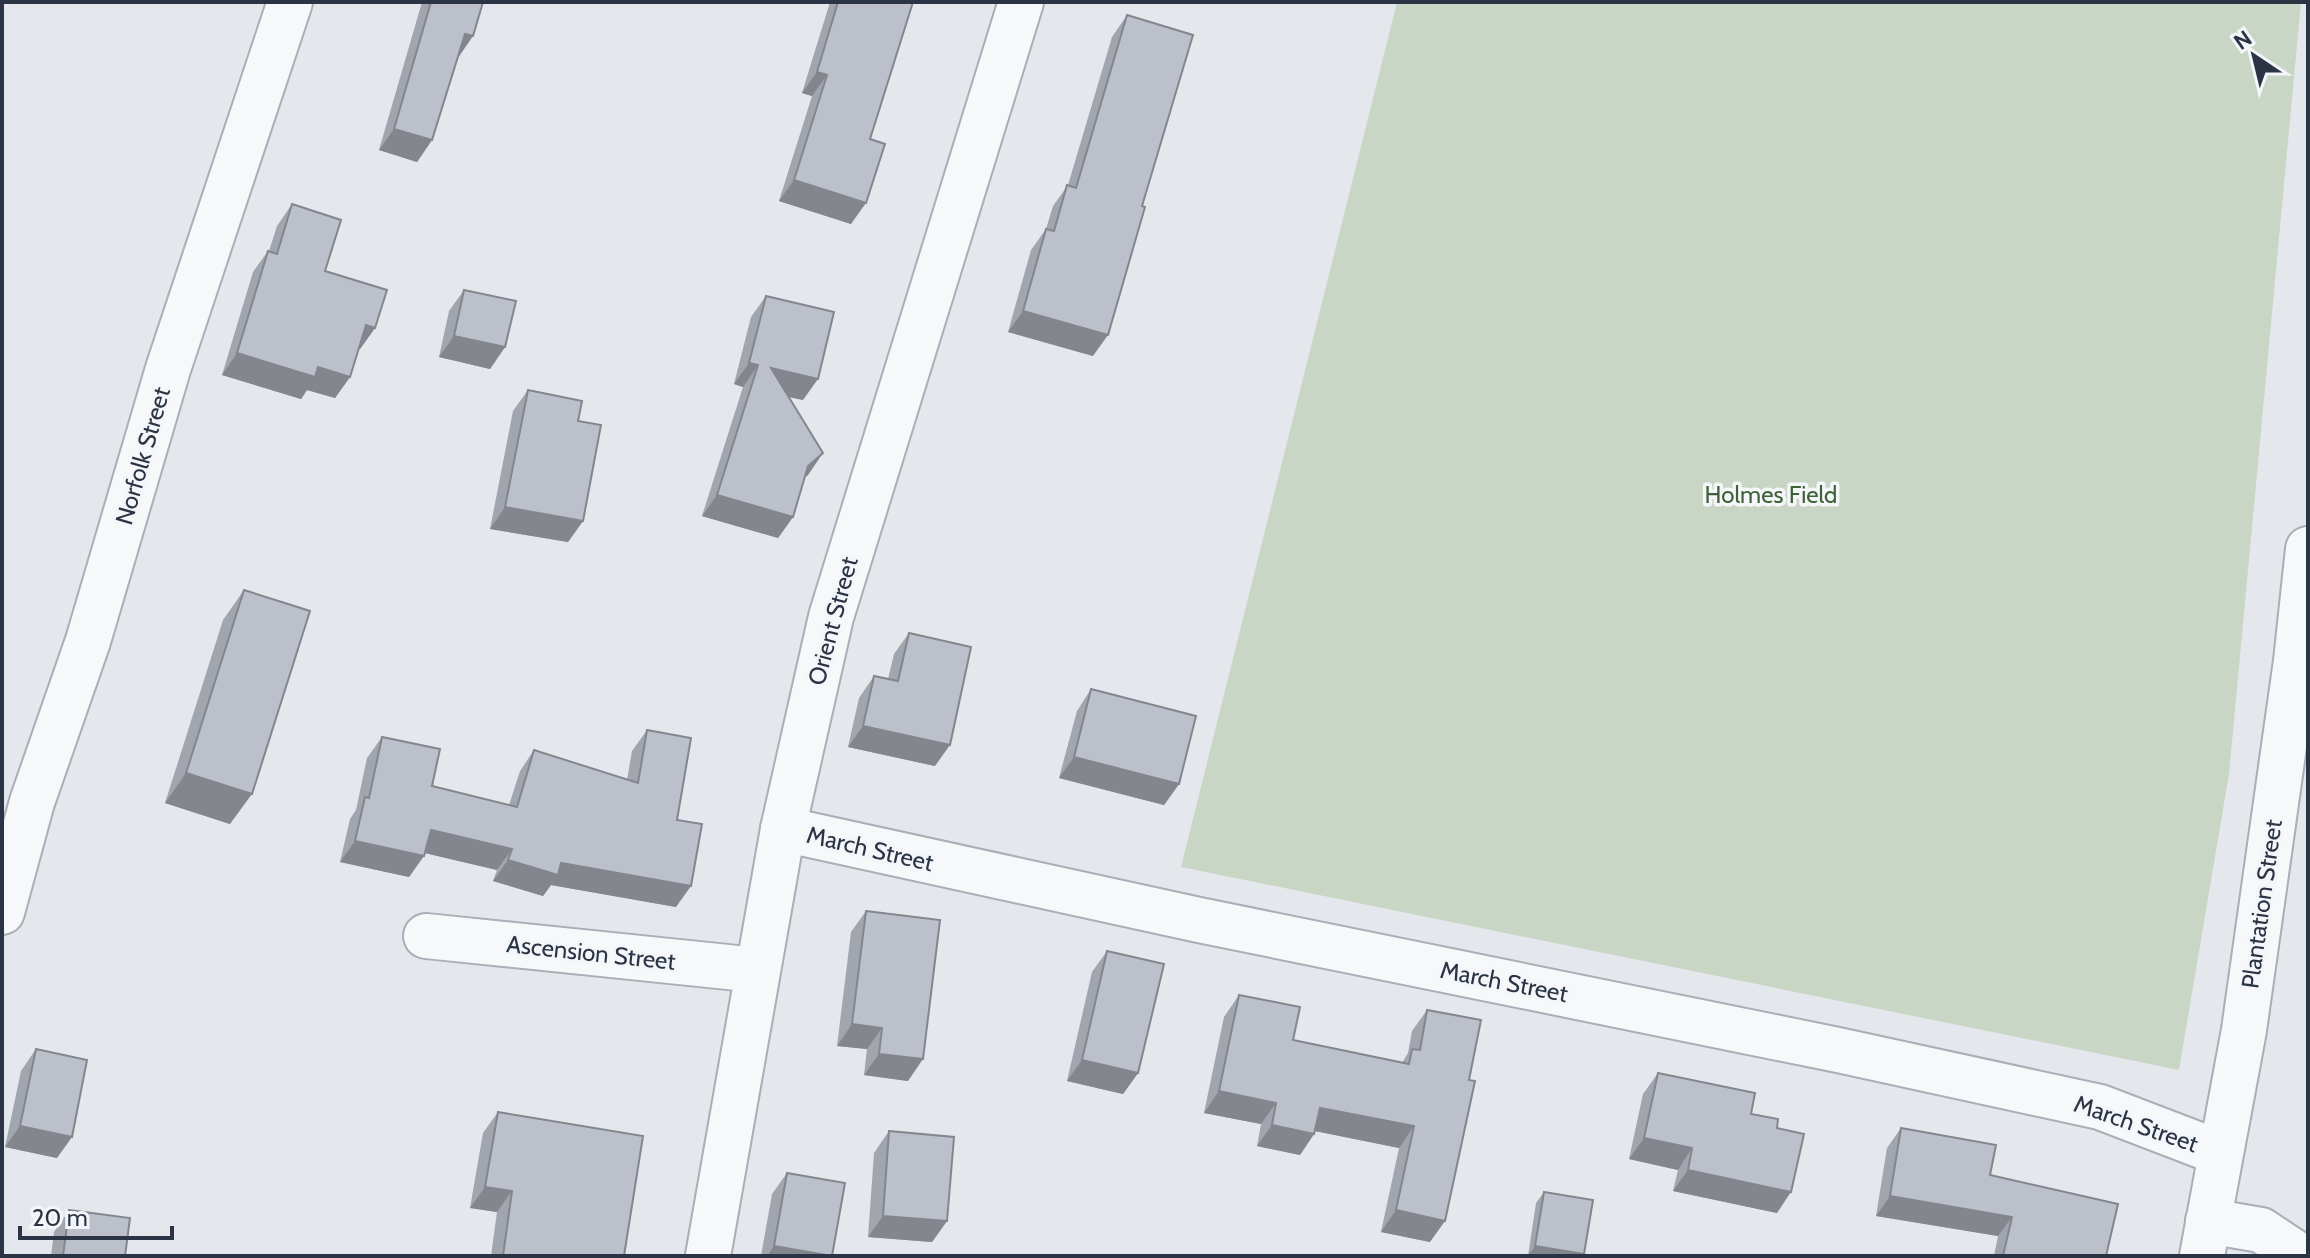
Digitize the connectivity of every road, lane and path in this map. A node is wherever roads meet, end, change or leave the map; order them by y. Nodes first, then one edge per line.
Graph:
1 (290, 2) edge
2 (1021, 2) edge
3 (2308, 549) edge
4 (2303, 644) edge
5 (783, 829) junction
6 (2, 912) edge
7 (426, 936) dead end
8 (757, 970) junction
9 (2220, 1153) junction
10 (2205, 1238) edge
11 (708, 1256) edge
12 (2300, 1256) edge

1 - 6 street, Norfolk Street
2 - 5 street, Orient Street
3 - 4 street, Plantation Street
4 - 9 street, Plantation Street
5 - 8 street, Orient Street
5 - 9 street, March Street
7 - 8 street, Ascension Street
8 - 11 street, Orient Street
9 - 10 street, Plantation Street
10 - 12 street

